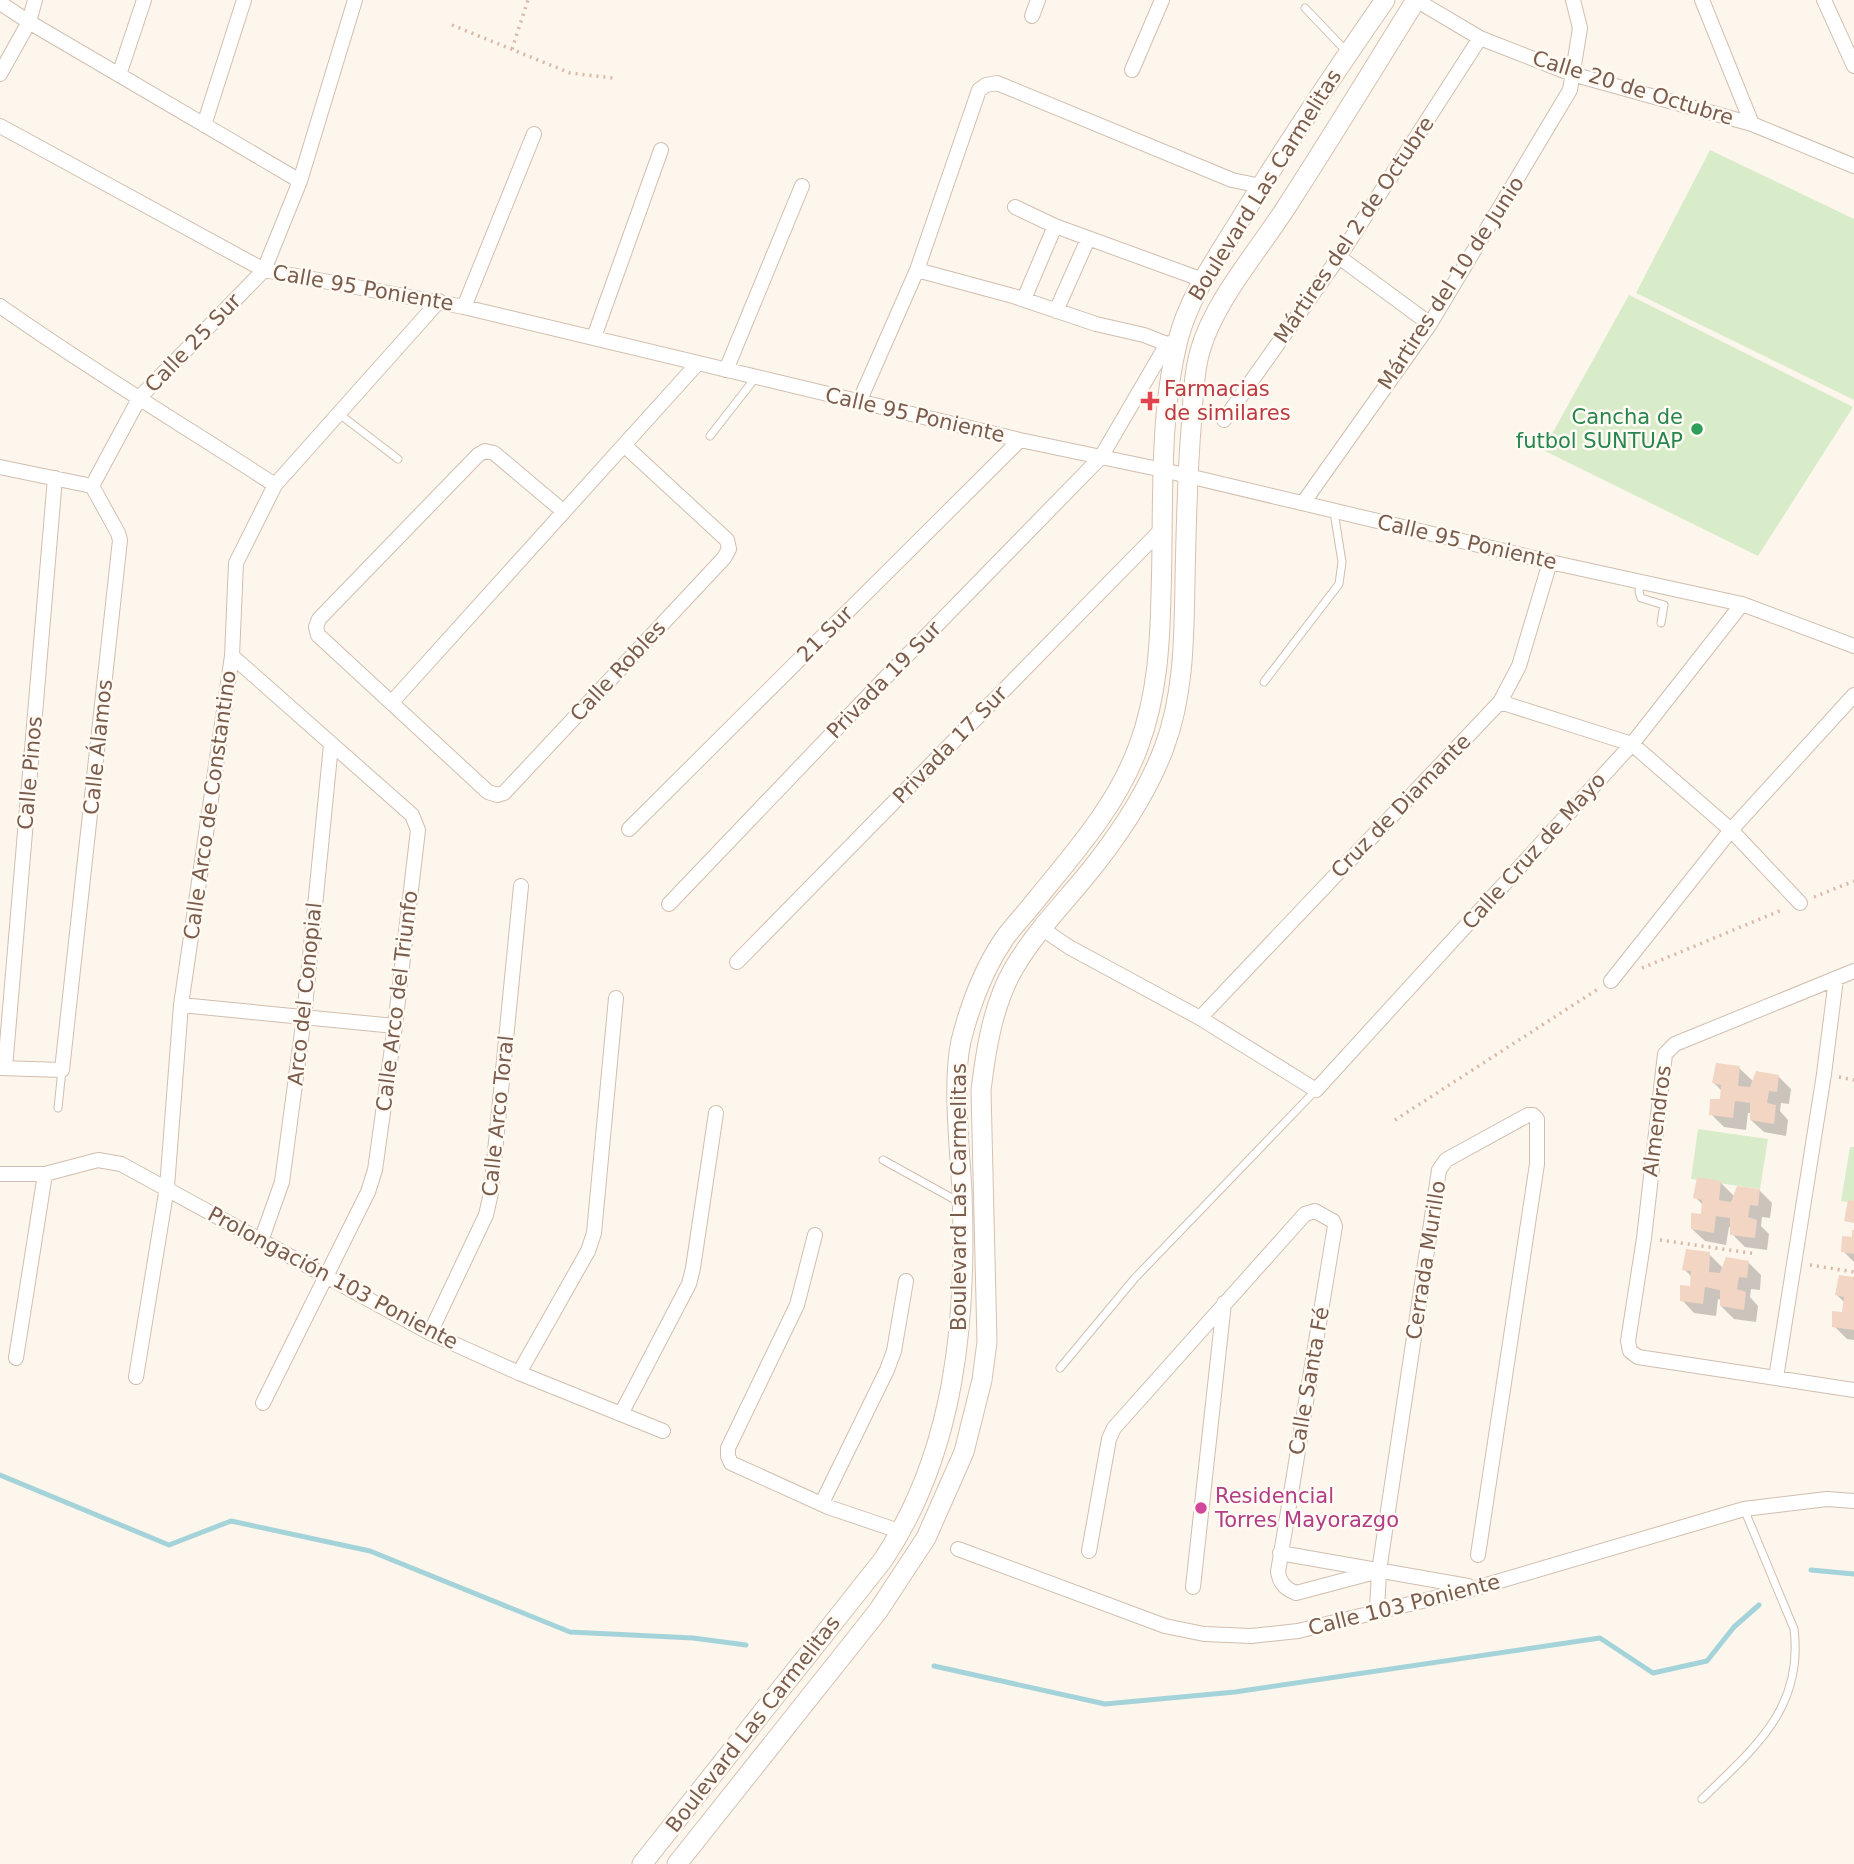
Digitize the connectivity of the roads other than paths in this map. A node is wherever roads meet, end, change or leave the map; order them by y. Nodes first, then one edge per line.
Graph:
1 (35, 0) edge
2 (144, 0) edge
3 (244, 0) edge
4 (355, 0) edge
5 (1038, 0) edge
6 (1163, 0) edge
7 (1385, 0) edge
8 (1416, 0) edge
9 (1702, 0) edge
10 (1824, 0) edge
11 (1575, 1) edge
12 (0, 3) edge
13 (1305, 8) dead end
14 (1031, 16) dead end
15 (29, 22) junction
16 (1480, 38) junction
17 (1348, 53) junction
18 (1854, 66) edge
19 (1132, 70) dead end
20 (0, 74) edge
21 (1572, 74) junction
22 (119, 75) junction
23 (1752, 124) junction
24 (204, 125) junction
25 (0, 126) edge
26 (534, 134) dead end
27 (661, 150) dead end
28 (1275, 165) junction
29 (1854, 166) edge
30 (300, 181) junction
31 (1302, 182) junction
32 (802, 186) dead end
33 (1261, 186) junction
34 (1015, 206) dead end
35 (1055, 226) junction
36 (1088, 239) junction
37 (1339, 257) junction
38 (264, 270) junction
39 (917, 270) junction
40 (1203, 280) junction
41 (1024, 299) junction
42 (439, 301) junction
43 (0, 306) edge
44 (464, 307) junction
45 (1056, 311) junction
46 (1430, 324) junction
47 (594, 337) junction
48 (1172, 342) junction
49 (698, 363) junction
50 (726, 370) junction
51 (756, 377) junction
52 (140, 397) junction
53 (859, 402) junction
54 (338, 413) junction
55 (1224, 420) dead end
56 (710, 436) dead end
57 (1020, 440) junction
58 (624, 445) junction
59 (1101, 457) junction
60 (398, 459) dead end
61 (0, 467) edge
62 (1163, 470) junction
63 (1187, 475) junction
64 (55, 478) junction
65 (275, 485) junction
66 (92, 486) junction
67 (1303, 503) junction
68 (1334, 511) junction
69 (563, 512) junction
70 (1163, 528) junction
71 (1550, 562) junction
72 (1640, 582) junction
73 (1742, 604) junction
74 (1661, 623) dead end
75 (1854, 644) edge
76 (232, 656) junction
77 (1264, 682) dead end
78 (1854, 695) edge
79 (392, 702) junction
80 (1500, 702) junction
81 (1632, 744) junction
82 (331, 745) junction
83 (629, 829) dead end
84 (1731, 830) junction
85 (521, 886) dead end
86 (1800, 903) dead end
87 (668, 904) dead end
88 (1041, 928) junction
89 (737, 962) dead end
90 (991, 962) junction
91 (1012, 970) junction
92 (1854, 971) edge
93 (1836, 979) junction
94 (1611, 981) dead end
95 (616, 998) dead end
96 (181, 1005) junction
97 (304, 1017) junction
98 (1200, 1018) junction
99 (396, 1026) junction
100 (3, 1068) edge
101 (62, 1070) junction
102 (1316, 1090) junction
103 (58, 1108) dead end
104 (716, 1113) dead end
105 (883, 1160) dead end
106 (0, 1174) edge
107 (46, 1174) junction
108 (167, 1187) junction
109 (962, 1203) junction
110 (815, 1235) dead end
111 (261, 1241) junction
112 (325, 1277) junction
113 (906, 1281) dead end
114 (1224, 1303) junction
115 (430, 1334) junction
116 (16, 1358) dead end
117 (1060, 1368) dead end
118 (519, 1373) junction
119 (136, 1377) dead end
120 (1776, 1378) junction
121 (1854, 1390) edge
122 (263, 1403) dead end
123 (621, 1414) junction
124 (663, 1431) dead end
125 (1854, 1501) edge
126 (822, 1503) junction
127 (1744, 1509) junction
128 (902, 1532) junction
129 (958, 1549) dead end
130 (1089, 1551) dead end
131 (1280, 1553) junction
132 (1478, 1555) dead end
133 (1379, 1571) junction
134 (1192, 1587) dead end
135 (1476, 1588) junction
136 (1377, 1610) junction
137 (1702, 1799) dead end
138 (642, 1864) edge
139 (677, 1864) edge

1 - 15 street
2 - 22 street
3 - 24 street
4 - 30 street, Calle 25 Sur
5 - 14 street
6 - 19 street
7 - 17 main road, Boulevard Las Carmelitas
8 - 16 street, Calle 20 de Octubre
8 - 31 main road, Boulevard Las Carmelitas
9 - 23 street
10 - 18 street
11 - 21 street, Mártires del 10 de Junio
12 - 15 street
13 - 17 lane
15 - 20 street
15 - 22 street
16 - 21 street, Calle 20 de Octubre
16 - 37 street, Mártires del 2 de Octubre
17 - 28 main road, Boulevard Las Carmelitas
21 - 23 street, Calle 20 de Octubre
21 - 46 street, Mártires del 10 de Junio
22 - 24 street
23 - 29 street, Calle 20 de Octubre
24 - 30 street
25 - 38 street, Calle 95 Poniente
26 - 44 street
27 - 47 street
28 - 31 main road
28 - 33 main road, Boulevard Las Carmelitas
30 - 38 street, Calle 25 Sur
31 - 63 main road, Boulevard Las Carmelitas
32 - 50 street
33 - 39 street
33 - 40 main road, Boulevard Las Carmelitas
34 - 35 street
35 - 36 street
35 - 41 street
36 - 40 street
36 - 45 street
37 - 46 street
37 - 55 street, Mártires del 2 de Octubre
38 - 42 street, Calle 95 Poniente
38 - 52 street, Calle 25 Sur
39 - 41 street
39 - 53 street
40 - 48 main road, Boulevard Las Carmelitas
41 - 45 street
42 - 44 street, Calle 95 Poniente
42 - 54 street, Calle Arco de Constantino
43 - 52 street
44 - 47 street, Calle 95 Poniente
45 - 48 street
46 - 67 street, Mártires del 10 de Junio
47 - 49 street, Calle 95 Poniente
48 - 59 street, Privada 19 Sur
48 - 62 main road, Boulevard Las Carmelitas
49 - 50 street, Calle 95 Poniente
49 - 58 street
50 - 51 street, Calle 95 Poniente
51 - 53 street, Calle 95 Poniente
51 - 56 lane
52 - 65 street
52 - 66 street, Calle 25 Sur
53 - 57 street, Calle 95 Poniente
54 - 60 lane
54 - 65 street, Calle Arco de Constantino
57 - 59 street, Calle 95 Poniente
57 - 83 street, 21 Sur
58 - 69 street
58 - 79 street, Calle Robles
59 - 62 street, Calle 95 Poniente
59 - 87 street, Privada 19 Sur
61 - 64 street
62 - 63 street, Calle 95 Poniente
62 - 70 main road, Boulevard Las Carmelitas
63 - 67 street, Calle 95 Poniente
63 - 88 main road, Boulevard Las Carmelitas
64 - 66 street
64 - 100 street, Calle Pinos
65 - 76 street, Calle Arco de Constantino
66 - 101 street, Calle Álamos
67 - 68 street, Calle 95 Poniente
68 - 71 street, Calle 95 Poniente
68 - 77 lane
69 - 79 street
69 - 79 street
70 - 89 street, Privada 17 Sur
70 - 90 main road, Boulevard Las Carmelitas
71 - 72 street, Calle 95 Poniente
71 - 80 street, Cruz de Diamante
72 - 73 street, Calle 95 Poniente
72 - 74 lane
73 - 75 street, Calle 95 Poniente
73 - 81 street, Calle Cruz de Mayo
76 - 82 street, Calle Arco del Triunfo
76 - 96 street, Calle Arco de Constantino
78 - 84 street
80 - 81 street
80 - 98 street, Cruz de Diamante
81 - 84 street
81 - 102 street, Calle Cruz de Mayo
82 - 97 street, Arco del Conopial
82 - 99 street, Calle Arco del Triunfo
84 - 86 street
84 - 94 street
85 - 115 street, Calle Arco Toral
88 - 91 main road, Boulevard Las Carmelitas
88 - 98 street
90 - 91 main road
90 - 109 main road, Boulevard Las Carmelitas
91 - 139 main road, Boulevard Las Carmelitas
92 - 93 street, Almendros
93 - 120 street
93 - 120 street, Almendros
95 - 118 street
96 - 97 street
96 - 108 street, Calle Arco de Constantino
97 - 99 street
97 - 111 street, Arco del Conopial
98 - 102 street
99 - 112 street, Calle Arco del Triunfo
100 - 101 street
101 - 103 lane, Calle Álamos
102 - 117 lane
104 - 123 street
105 - 109 lane
106 - 107 street, Prolongación 103 Poniente
107 - 108 street, Prolongación 103 Poniente
107 - 116 street
108 - 111 street, Prolongación 103 Poniente
108 - 119 street, Calle Arco de Constantino
109 - 128 main road, Boulevard Las Carmelitas
110 - 126 street
111 - 112 street, Prolongación 103 Poniente
112 - 115 street, Prolongación 103 Poniente
112 - 122 street, Calle Arco del Triunfo
113 - 126 street
114 - 130 street
114 - 131 street, Calle Santa Fé
114 - 134 street
115 - 118 street, Prolongación 103 Poniente
118 - 123 street, Prolongación 103 Poniente
120 - 121 street
123 - 124 street, Prolongación 103 Poniente
125 - 127 street, Calle 103 Poniente
126 - 128 street
127 - 135 street, Calle 103 Poniente
127 - 137 lane
128 - 138 main road, Boulevard Las Carmelitas
129 - 136 street, Calle 103 Poniente
131 - 133 street
131 - 133 street, Calle Santa Fé
132 - 133 street, Cerrada Murillo
133 - 135 street
133 - 136 street, Cerrada Murillo
135 - 136 street, Calle 103 Poniente

